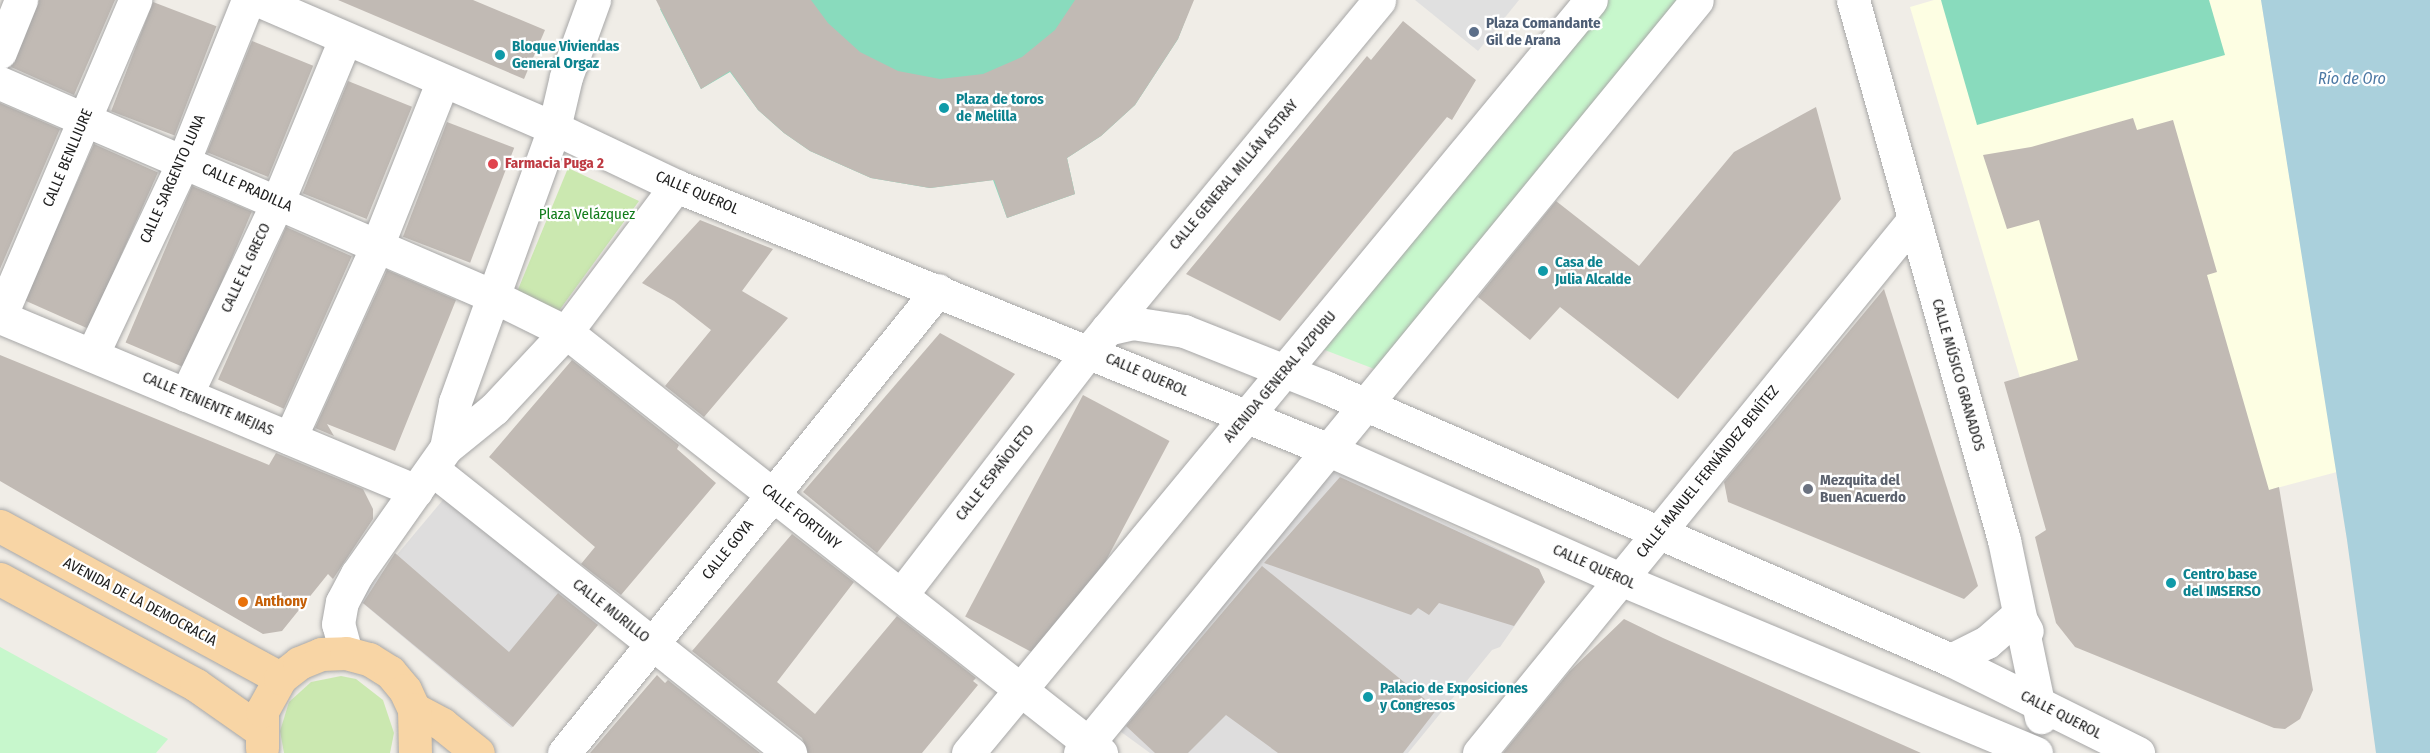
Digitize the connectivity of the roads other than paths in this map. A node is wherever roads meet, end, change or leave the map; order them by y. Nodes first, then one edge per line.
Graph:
1 (21, 0) edge
2 (135, 0) edge
3 (248, 0) edge
4 (258, 0) edge
5 (1379, 0) edge
6 (1591, 0) edge
7 (1697, 0) edge
8 (1853, 0) edge
9 (591, 1) edge
10 (345, 39) junction
11 (0, 52) edge
12 (0, 82) edge
13 (442, 83) junction
14 (84, 118) junction
15 (554, 128) junction
16 (184, 160) junction
17 (676, 186) junction
18 (278, 201) junction
19 (1914, 219) junction
20 (377, 246) junction
21 (938, 290) junction
22 (493, 296) junction
23 (0, 317) edge
24 (566, 332) junction
25 (1098, 340) junction
26 (92, 356) junction
27 (1285, 371) junction
28 (186, 395) junction
29 (1366, 405) junction
30 (466, 413) junction
31 (1246, 417) junction
32 (290, 438) junction
33 (1329, 450) junction
34 (431, 469) junction
35 (772, 495) junction
36 (0, 526) edge
37 (1659, 532) junction
38 (0, 579) edge
39 (1620, 579) junction
40 (900, 595) junction
41 (2018, 615) junction
42 (652, 644) junction
43 (346, 653) junction
44 (1951, 660) junction
45 (280, 678) junction
46 (1021, 690) junction
47 (2038, 703) junction
48 (414, 710) junction
49 (2085, 725) junction
50 (260, 746) edge
51 (1090, 750) edge
52 (415, 753) edge
53 (478, 753) edge
54 (564, 753) edge
55 (790, 753) edge
56 (968, 753) edge
57 (1479, 753) edge
58 (2036, 753) edge
59 (2050, 753) edge
60 (2138, 753) edge

1 - 11 street
2 - 14 street, CALLE BENLLIURE
3 - 16 street, CALLE SARGENTO LUNA
4 - 10 street, CALLE QUEROL
5 - 25 street, CALLE GENERAL MILLÁN ASTRAY
6 - 27 street, AVENIDA GENERAL AIZPURU
7 - 29 street
8 - 19 street, CALLE MÚSICO GRANADOS
9 - 15 street
10 - 13 street, CALLE QUEROL
10 - 18 street, CALLE EL GRECO
12 - 14 street, CALLE PRADILLA
13 - 15 street, CALLE QUEROL
13 - 20 street
14 - 16 street, CALLE PRADILLA
14 - 23 street, CALLE BENLLIURE
15 - 17 street, CALLE QUEROL
15 - 22 street
16 - 18 street, CALLE PRADILLA
16 - 26 street, CALLE SARGENTO LUNA
17 - 21 street, CALLE QUEROL
17 - 24 street
18 - 20 street, CALLE PRADILLA
18 - 28 street, CALLE EL GRECO
19 - 37 street, CALLE MANUEL FERNÁNDEZ BENÍTEZ
19 - 41 street, CALLE MÚSICO GRANADOS
20 - 22 street, CALLE PRADILLA
20 - 32 street
21 - 25 street, CALLE QUEROL
21 - 35 street, CALLE GOYA
22 - 24 street, CALLE FORTUNY
22 - 30 street
23 - 26 street, CALLE TENIENTE MEJIAS
24 - 30 street
24 - 35 street, CALLE FORTUNY
25 - 27 street, CALLE QUEROL
25 - 31 street, CALLE QUEROL
25 - 40 street, CALLE ESPAÑOLETO
26 - 28 street, CALLE TENIENTE MEJIAS
27 - 29 street, CALLE QUEROL
27 - 31 street, AVENIDA GENERAL AIZPURU
28 - 32 street, CALLE TENIENTE MEJIAS
29 - 33 street
29 - 37 street, CALLE QUEROL
30 - 34 street
31 - 33 street, CALLE QUEROL
31 - 46 street, AVENIDA GENERAL AIZPURU
32 - 34 street, CALLE TENIENTE MEJIAS
33 - 39 street, CALLE QUEROL
33 - 51 street
34 - 42 street, CALLE MURILLO
34 - 43 street
35 - 40 street, CALLE FORTUNY
35 - 42 street, CALLE GOYA
36 - 45 main road, AVENIDA DE LA DEMOCRACIA
37 - 39 street, CALLE MANUEL FERNÁNDEZ BENÍTEZ
37 - 44 street, CALLE QUEROL
38 - 50 main road
39 - 57 street, CALLE MANUEL FERNÁNDEZ BENÍTEZ
39 - 58 street, CALLE QUEROL
40 - 46 street, CALLE FORTUNY
41 - 44 street
41 - 47 street, CALLE MÚSICO GRANADOS
41 - 49 street
42 - 54 street, CALLE GOYA
42 - 55 street, CALLE MURILLO
43 - 45 main road
43 - 48 main road
44 - 47 street, CALLE QUEROL
45 - 50 main road
46 - 51 street, CALLE FORTUNY
46 - 56 street, AVENIDA GENERAL AIZPURU
47 - 49 street, CALLE QUEROL
47 - 59 street, CALLE MÚSICO GRANADOS
48 - 52 main road
48 - 53 main road
49 - 60 street, CALLE QUEROL

